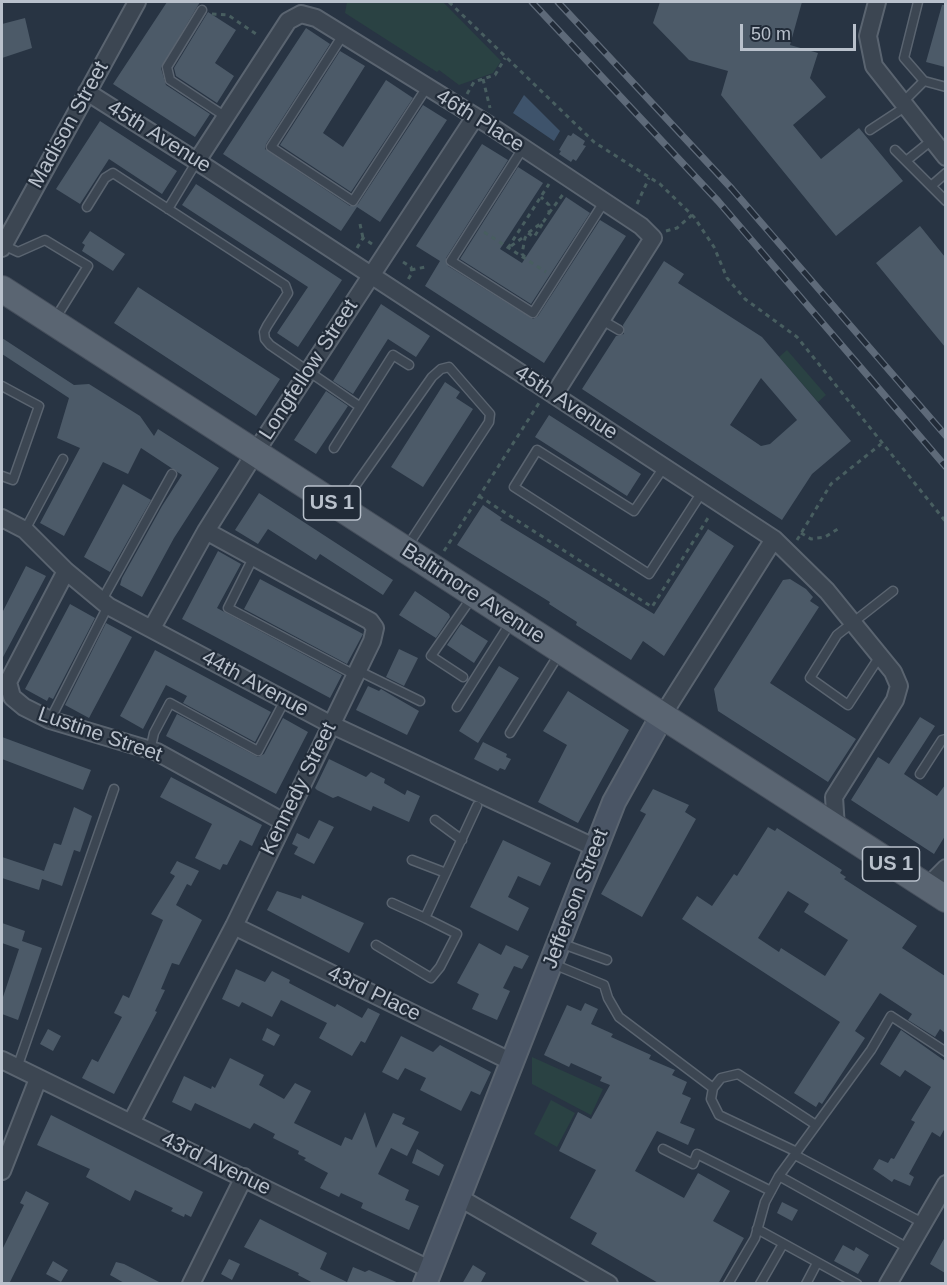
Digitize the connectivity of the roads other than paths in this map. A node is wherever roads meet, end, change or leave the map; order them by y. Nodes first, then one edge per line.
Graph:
1 (137, 2) edge
2 (877, 2) edge
3 (918, 2) edge
4 (202, 10) road end
5 (343, 35) junction
6 (924, 81) junction
7 (427, 87) junction
8 (945, 87) edge
9 (87, 92) junction
10 (903, 105) junction
11 (483, 113) junction
12 (226, 117) junction
13 (870, 130) dead end
14 (932, 140) junction
15 (523, 148) junction
16 (895, 150) dead end
17 (945, 157) edge
18 (197, 161) junction
19 (906, 161) junction
20 (945, 173) edge
21 (931, 186) junction
22 (604, 201) junction
23 (945, 201) edge
24 (87, 207) dead end
25 (168, 209) junction
26 (2, 246) edge
27 (372, 274) junction
28 (2, 289) edge
29 (600, 319) junction
30 (53, 322) junction
31 (620, 330) dead end
32 (409, 365) dead end
33 (308, 372) junction
34 (2, 386) edge
35 (547, 399) junction
36 (359, 406) junction
37 (334, 448) dead end
38 (255, 453) junction
39 (63, 459) dead end
40 (664, 467) junction
41 (172, 474) dead end
42 (2, 476) edge
43 (702, 492) junction
44 (339, 508) junction
45 (2, 518) edge
46 (25, 530) junction
47 (206, 531) junction
48 (774, 538) junction
49 (405, 550) junction
50 (253, 558) junction
51 (66, 571) junction
52 (893, 591) dead end
53 (474, 594) junction
54 (105, 603) junction
55 (512, 620) junction
56 (853, 623) junction
57 (152, 628) junction
58 (561, 651) junction
59 (880, 656) junction
60 (356, 672) junction
61 (463, 677) dead end
62 (285, 700) junction
63 (420, 701) dead end
64 (457, 707) dead end
65 (662, 716) junction
66 (50, 720) junction
67 (330, 724) junction
68 (510, 733) dead end
69 (945, 739) edge
70 (150, 751) junction
71 (920, 774) dead end
72 (114, 789) dead end
73 (834, 797) junction
74 (477, 806) dead end
75 (800, 806) junction
76 (435, 820) dead end
77 (282, 821) junction
78 (836, 828) junction
79 (462, 840) junction
80 (596, 848) junction
81 (412, 860) dead end
82 (945, 868) edge
83 (446, 873) junction
84 (936, 893) edge
85 (392, 903) dead end
86 (425, 918) junction
87 (234, 926) junction
88 (376, 945) dead end
89 (556, 953) junction
90 (607, 960) dead end
91 (945, 1052) edge
92 (2, 1060) edge
93 (514, 1063) junction
94 (17, 1068) junction
95 (38, 1079) junction
96 (713, 1088) junction
97 (131, 1123) junction
98 (816, 1125) junction
99 (663, 1149) dead end
100 (796, 1154) junction
101 (2, 1171) edge
102 (779, 1176) junction
103 (244, 1177) junction
104 (945, 1184) edge
105 (771, 1191) junction
106 (460, 1198) junction
107 (923, 1223) junction
108 (757, 1229) junction
109 (783, 1244) junction
110 (908, 1248) junction
111 (817, 1263) junction
112 (428, 1277) edge
113 (853, 1283) edge
114 (191, 1284) edge
115 (609, 1284) edge
116 (728, 1284) edge
117 (760, 1284) edge
118 (806, 1284) edge
119 (888, 1284) edge

1 - 9 street, Madison Street
2 - 10 street
3 - 6 lane
4 - 12 lane
5 - 7 street, 46th Place
5 - 7 lane
5 - 12 street, 46th Place
6 - 8 lane
6 - 10 lane
7 - 11 street, 46th Place
9 - 18 street, 45th Avenue
9 - 26 street, Madison Street
10 - 13 lane
10 - 14 street
11 - 15 street, 46th Place
11 - 27 street, Longfellow Street
12 - 18 street
14 - 17 street
14 - 19 lane
15 - 22 street, 46th Place
15 - 22 lane
16 - 19 lane
18 - 25 lane
18 - 27 street, 45th Avenue
19 - 21 lane
20 - 21 lane
21 - 23 lane
22 - 29 street, 46th Place
24 - 25 lane
25 - 33 lane
26 - 30 lane
27 - 33 street, Longfellow Street
27 - 35 street, 45th Avenue
28 - 30 main road, Baltimore Avenue / US 1
29 - 31 lane
29 - 35 street
30 - 38 main road, Baltimore Avenue / US 1
32 - 36 lane
33 - 36 lane
33 - 38 street, Longfellow Street
34 - 42 lane
35 - 40 street, 45th Avenue
36 - 37 lane
38 - 44 main road, Baltimore Avenue / US 1
38 - 47 street, Longfellow Street
39 - 46 lane
40 - 43 street, 45th Avenue
40 - 43 lane
41 - 54 lane
43 - 48 street, 45th Avenue
44 - 49 main road, Baltimore Avenue / US 1
44 - 49 lane
45 - 46 street, 44th Avenue
46 - 51 street, 44th Avenue
47 - 50 street, Kennedy Street
47 - 57 street, Longfellow Street
48 - 56 street, 45th Avenue
48 - 65 street, Jefferson Street
49 - 53 main road, Baltimore Avenue / US 1
50 - 60 street, Kennedy Street
50 - 60 lane
51 - 54 street, 44th Avenue
51 - 66 street, Lustine Street
52 - 56 lane
53 - 55 main road, Baltimore Avenue / US 1
53 - 61 lane
54 - 57 street, 44th Avenue
54 - 66 lane
55 - 58 main road, Baltimore Avenue / US 1
55 - 64 lane
56 - 59 street, 45th Avenue
56 - 59 lane
57 - 62 street, 44th Avenue
58 - 65 main road, Baltimore Avenue / US 1
58 - 68 lane
59 - 73 street, 45th Avenue
60 - 63 lane
60 - 67 street, Kennedy Street
62 - 67 street, 44th Avenue
62 - 70 lane
65 - 75 main road, Baltimore Avenue / US 1
65 - 80 street, Jefferson Street
66 - 70 street, Lustine Street
67 - 77 street, Kennedy Street
67 - 80 street, 44th Avenue
69 - 71 lane
70 - 77 street, Lustine Street
72 - 94 lane
73 - 75 street
73 - 78 street
74 - 79 lane
75 - 78 main road, Baltimore Avenue / US 1
76 - 79 lane
77 - 87 street, Kennedy Street
78 - 84 main road, Baltimore Avenue / US 1
79 - 83 lane
80 - 89 street, Jefferson Street
81 - 83 lane
82 - 84 street
83 - 86 lane
85 - 86 lane
86 - 88 lane
87 - 93 street, 43rd Place
87 - 97 street, Kennedy Street
89 - 90 lane
89 - 93 street, Jefferson Street
89 - 96 lane
91 - 98 lane
92 - 94 street, 43rd Avenue
93 - 106 street, Jefferson Street
94 - 95 street, 43rd Avenue
95 - 97 street, 43rd Avenue
95 - 101 street
96 - 98 lane
96 - 100 lane
97 - 103 street, 43rd Avenue
98 - 100 lane
99 - 105 lane
100 - 102 lane
100 - 107 lane
102 - 105 lane
102 - 110 lane
103 - 112 street, 43rd Avenue
103 - 114 street
104 - 107 street
105 - 108 lane
106 - 112 street, Jefferson Street
106 - 115 street
107 - 110 street
108 - 109 lane
108 - 116 lane
109 - 111 lane
109 - 117 lane
110 - 119 street
111 - 113 lane
111 - 118 lane

